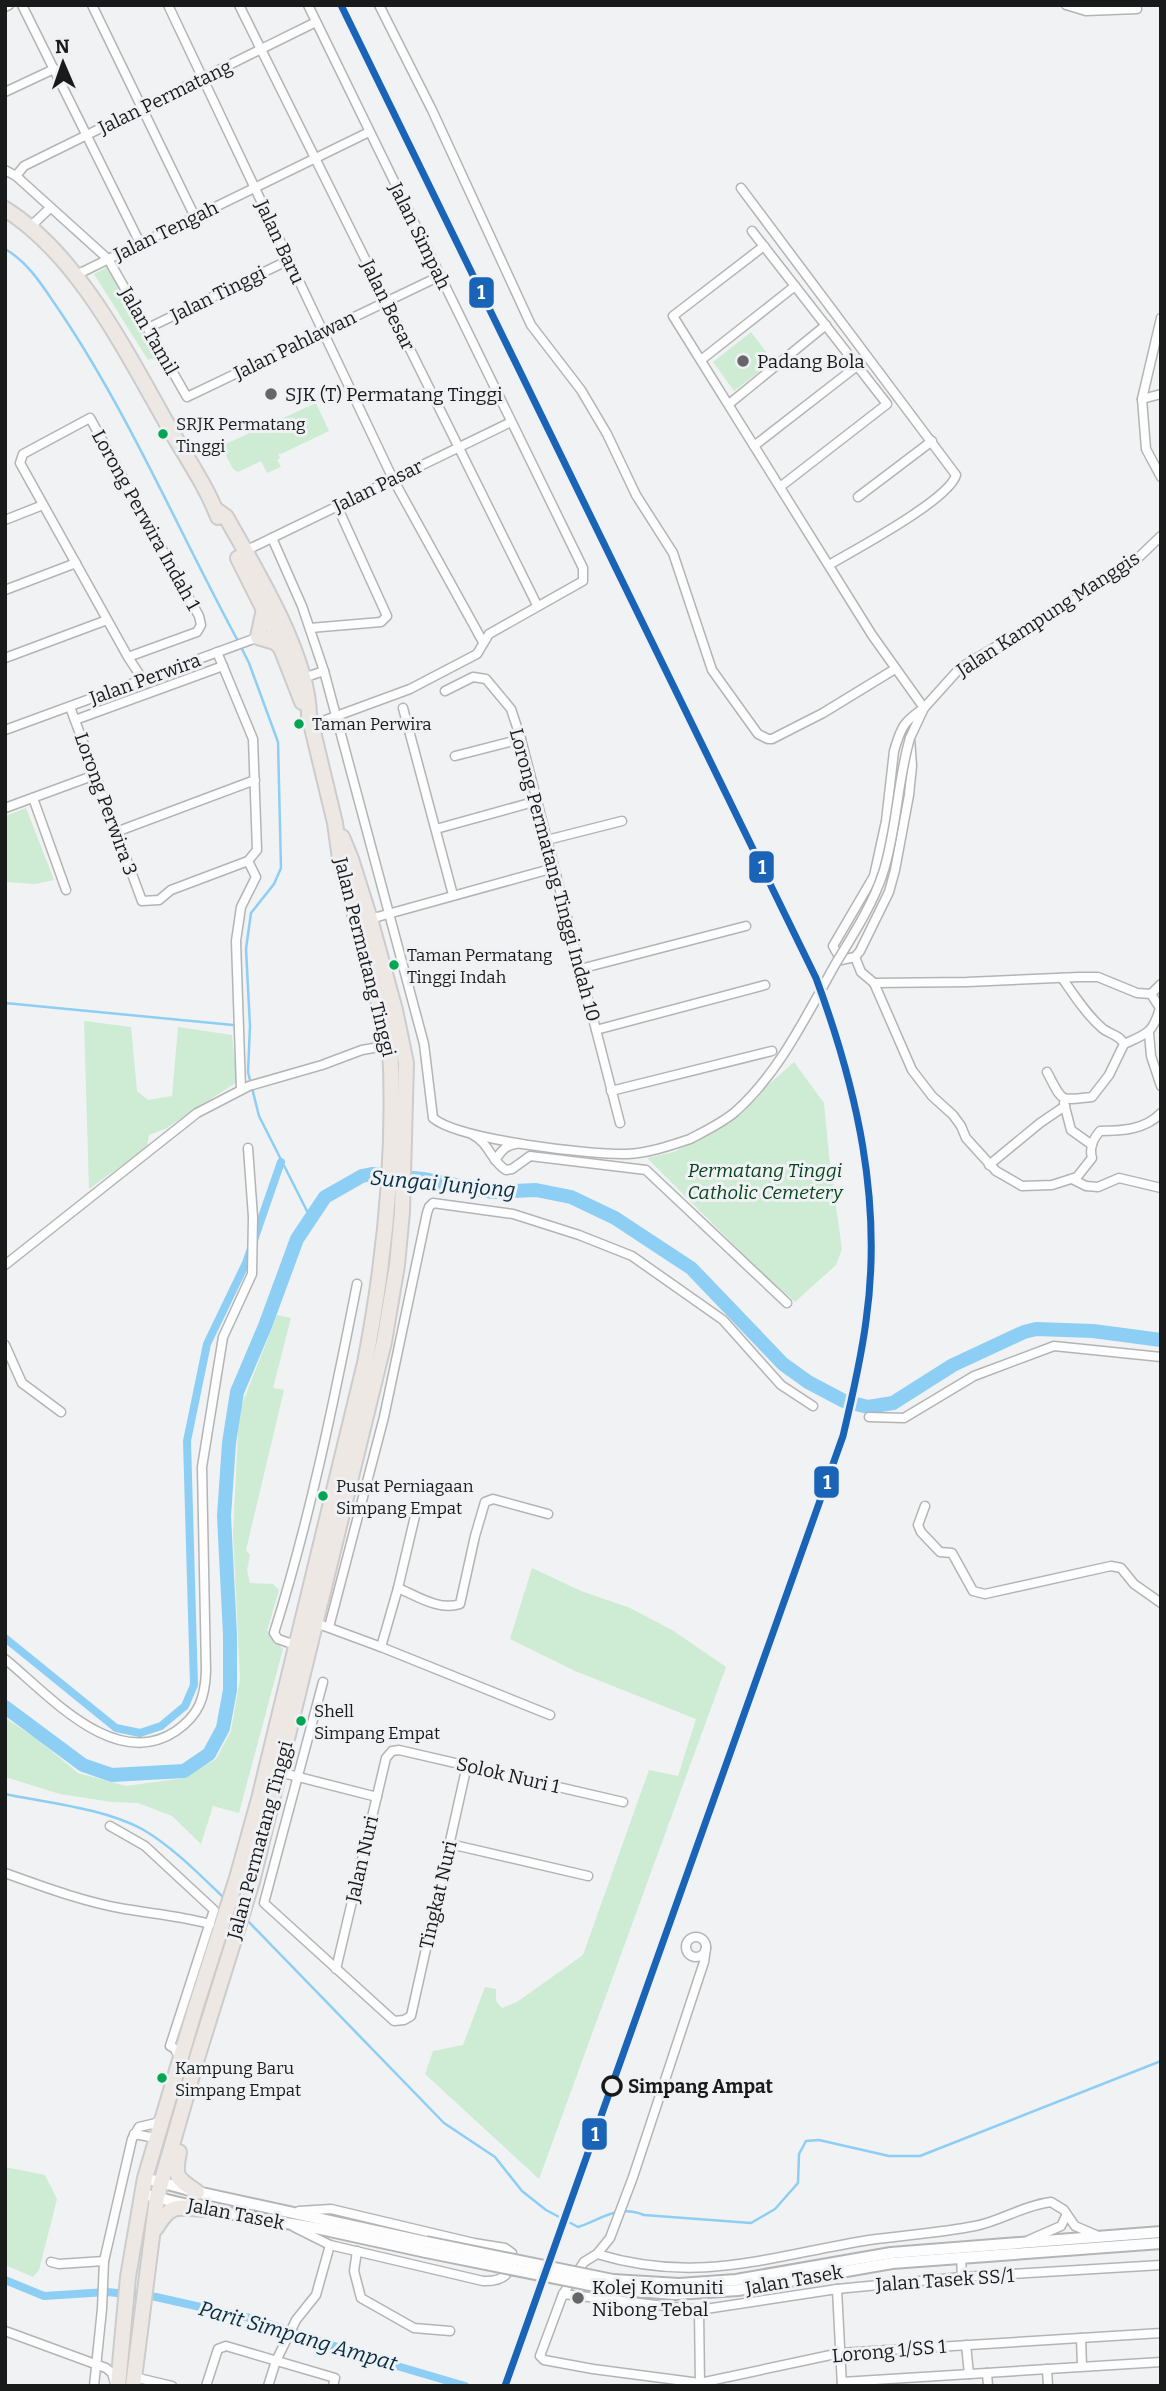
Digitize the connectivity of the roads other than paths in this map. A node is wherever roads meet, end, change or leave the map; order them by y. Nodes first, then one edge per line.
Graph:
1 (22, 5) edge
2 (92, 5) edge
3 (168, 5) edge
4 (239, 5) edge
5 (308, 5) edge
6 (379, 5) edge
7 (1066, 5) edge
8 (1137, 9) dead end
9 (316, 22) junction
10 (261, 49) junction
11 (54, 69) junction
12 (202, 78) junction
13 (5, 92) edge
14 (141, 108) junction
15 (369, 132) junction
16 (86, 136) junction
17 (315, 158) junction
18 (5, 170) edge
19 (16, 176) junction
20 (254, 187) junction
21 (741, 188) dead end
22 (50, 208) junction
23 (5, 209) edge
24 (194, 217) junction
25 (31, 226) junction
26 (752, 231) dead end
27 (140, 243) junction
28 (764, 246) junction
29 (107, 259) junction
30 (289, 260) junction
31 (76, 275) junction
32 (440, 276) junction
33 (795, 286) junction
34 (386, 302) junction
35 (1161, 318) edge
36 (826, 325) junction
37 (148, 328) junction
38 (323, 332) junction
39 (701, 360) junction
40 (857, 366) junction
41 (1161, 394) edge
42 (187, 397) joint
43 (1142, 400) junction
44 (729, 404) junction
45 (511, 422) junction
46 (932, 441) junction
47 (754, 446) junction
48 (458, 447) junction
49 (1161, 477) edge
50 (393, 479) junction
51 (780, 487) junction
52 (858, 497) dead end
53 (43, 505) junction
54 (337, 506) junction
55 (215, 509) junction
56 (5, 520) edge
57 (1161, 536) edge
58 (272, 538) junction
59 (245, 551) junction
60 (76, 564) junction
61 (829, 565) junction
62 (5, 590) edge
63 (537, 605) junction
64 (264, 609) junction
65 (107, 620) junction
66 (279, 628) junction
67 (310, 628) junction
68 (253, 639) junction
69 (483, 642) junction
70 (282, 649) junction
71 (217, 652) junction
72 (128, 657) junction
73 (5, 658) edge
74 (223, 666) junction
75 (895, 669) junction
76 (324, 671) junction
77 (303, 678) junction
78 (143, 680) junction
79 (445, 691) dead end
80 (69, 707) junction
81 (403, 708) dead end
82 (924, 708) junction
83 (336, 717) junction
84 (75, 720) junction
85 (311, 720) junction
86 (5, 730) edge
87 (910, 738) junction
88 (521, 739) junction
89 (455, 756) dead end
90 (95, 775) junction
91 (255, 780) junction
92 (33, 798) junction
93 (537, 801) junction
94 (5, 808) edge
95 (622, 821) dead end
96 (335, 823) junction
97 (436, 829) junction
98 (116, 832) junction
99 (547, 841) junction
100 (248, 861) junction
101 (554, 868) junction
102 (66, 890) dead end
103 (453, 895) junction
104 (390, 913) junction
105 (370, 919) junction
106 (746, 926) dead end
107 (360, 934) junction
108 (855, 957) junction
109 (580, 969) junction
110 (1062, 978) junction
111 (874, 983) junction
112 (1161, 984) edge
113 (765, 985) dead end
114 (1151, 994) junction
115 (414, 1005) junction
116 (395, 1010) junction
117 (596, 1030) junction
118 (1149, 1033) junction
119 (1124, 1044) junction
120 (390, 1045) junction
121 (772, 1051) dead end
122 (1047, 1072) dead end
123 (1161, 1086) edge
124 (249, 1087) junction
125 (611, 1091) junction
126 (1064, 1103) junction
127 (1161, 1113) edge
128 (620, 1123) dead end
129 (464, 1131) junction
130 (499, 1139) junction
131 (523, 1144) junction
132 (1092, 1145) junction
133 (248, 1148) dead end
134 (396, 1156) junction
135 (495, 1160) junction
136 (989, 1164) junction
137 (1072, 1179) junction
138 (1161, 1188) edge
139 (395, 1211) junction
140 (5, 1265) edge
141 (397, 1265) junction
142 (416, 1269) junction
143 (357, 1284) dead end
144 (787, 1303) dead end
145 (390, 1307) junction
146 (408, 1308) junction
147 (5, 1345) edge
148 (1161, 1357) edge
149 (813, 1406) dead end
150 (61, 1412) dead end
151 (869, 1417) dead end
152 (925, 1506) dead end
153 (548, 1514) dead end
154 (415, 1516) dead end
155 (398, 1588) junction
156 (1161, 1603) edge
157 (322, 1625) junction
158 (295, 1646) junction
159 (381, 1647) junction
160 (5, 1659) edge
161 (323, 1682) dead end
162 (550, 1715) dead end
163 (392, 1751) joint
164 (467, 1765) junction
165 (279, 1772) junction
166 (297, 1777) junction
167 (377, 1797) junction
168 (623, 1802) dead end
169 (110, 1826) dead end
170 (450, 1844) junction
171 (5, 1873) edge
172 (588, 1876) dead end
173 (210, 1924) junction
174 (706, 1948) junction
175 (692, 1956) junction
176 (336, 1969) junction
177 (700, 1972) junction
178 (177, 2053) junction
179 (187, 2095) junction
180 (164, 2114) junction
181 (134, 2134) junction
182 (156, 2138) junction
183 (173, 2144) junction
184 (145, 2178) junction
185 (162, 2183) junction
186 (197, 2192) junction
187 (142, 2193) junction
188 (157, 2197) junction
189 (204, 2209) junction
190 (292, 2212) junction
191 (1066, 2216) junction
192 (288, 2225) junction
193 (1161, 2232) edge
194 (153, 2234) junction
195 (1101, 2237) junction
196 (1019, 2243) junction
197 (1161, 2243) edge
198 (330, 2245) junction
199 (426, 2247) junction
200 (357, 2251) junction
201 (597, 2254) junction
202 (961, 2258) junction
203 (104, 2261) junction
204 (51, 2262) dead end
205 (1161, 2265) edge
206 (962, 2277) junction
207 (612, 2284) junction
208 (837, 2289) junction
209 (564, 2294) junction
210 (699, 2310) junction
211 (5, 2331) edge
212 (450, 2331) dead end
213 (1161, 2333) edge
214 (1081, 2338) junction
215 (967, 2345) junction
216 (840, 2353) junction
217 (276, 2361) junction
218 (1161, 2362) edge
219 (96, 2365) junction
220 (1082, 2366) junction
221 (1047, 2369) junction
222 (987, 2373) junction
223 (969, 2374) junction
224 (134, 2381) edge
225 (926, 2381) edge
226 (334, 2382) edge
227 (868, 2383) edge
228 (700, 2384) edge
229 (842, 2384) edge
230 (94, 2386) edge
231 (117, 2386) edge
232 (172, 2386) edge
233 (206, 2386) edge
234 (268, 2386) edge
235 (988, 2386) edge
236 (1048, 2386) edge

1 - 11 street
2 - 14 street
3 - 12 street, Jalan Baru
4 - 10 street, Jalan Besar
5 - 9 street, Jalan Simpah
6 - 75 street
7 - 8 street
9 - 10 street, Jalan Permatang
9 - 15 street, Jalan Simpah
10 - 12 street, Jalan Permatang
10 - 17 street, Jalan Besar
11 - 13 street
11 - 16 street
12 - 14 street, Jalan Permatang
12 - 20 street, Jalan Baru
14 - 16 street, Jalan Permatang
14 - 24 street
15 - 17 street, Jalan Tengah
15 - 32 street, Jalan Simpah
16 - 19 street, Jalan Permatang
16 - 27 street
17 - 20 street, Jalan Tengah
17 - 34 street, Jalan Besar
18 - 19 street, Jalan Tamil
19 - 22 street, Jalan Tamil
20 - 24 street, Jalan Tengah
20 - 30 street, Jalan Baru
21 - 46 street
22 - 25 street
22 - 29 street, Jalan Tamil
23 - 25 highway, Jalan Permatang Tinggi
24 - 27 street, Jalan Tengah
25 - 31 highway, Jalan Permatang Tinggi
26 - 28 street
27 - 29 street, Jalan Tengah
28 - 33 street
28 - 39 street
29 - 31 street, Jalan Tengah
29 - 37 street, Jalan Tamil
30 - 37 street, Jalan Tinggi
30 - 38 street, Jalan Baru
31 - 55 highway, Jalan Permatang Tinggi
32 - 34 street, Jalan Pahlawan
32 - 45 street, Jalan Simpah
33 - 36 street
33 - 39 street
34 - 38 street, Jalan Pahlawan
34 - 48 street, Jalan Besar
35 - 43 street
36 - 40 street
36 - 44 street
37 - 42 street, Jalan Tamil
38 - 42 street, Jalan Pahlawan
38 - 50 street, Jalan Baru
39 - 44 street
40 - 47 street
40 - 51 street
41 - 43 street
43 - 49 street
44 - 47 street
45 - 48 street, Jalan Pasar
45 - 63 street, Jalan Simpah
46 - 52 street
46 - 61 street
47 - 51 street
48 - 50 street, Jalan Pasar
48 - 63 street, Jalan Besar
50 - 54 street, Jalan Pasar
50 - 69 street
51 - 61 street
53 - 56 street
53 - 60 street
53 - 72 street, Lorong Perwira Indah 1
54 - 58 street, Jalan Pasar
54 - 67 street
55 - 59 highway, Jalan Permatang Tinggi
55 - 64 highway, Jalan Permatang Tinggi
57 - 82 street, Jalan Kampung Manggis
58 - 59 street, Jalan Pasar
58 - 67 street
59 - 66 highway, Jalan Permatang Tinggi
60 - 62 street
60 - 65 street
61 - 75 street
63 - 69 street
64 - 66 highway, Jalan Permatang Tinggi
64 - 68 highway
65 - 72 street
65 - 73 street
66 - 68 street, Jalan Perwira
66 - 70 highway, Jalan Permatang Tinggi
66 - 77 highway, Jalan Permatang Tinggi
67 - 76 street
68 - 70 highway
68 - 71 street, Jalan Perwira
69 - 83 street
70 - 85 highway, Jalan Permatang Tinggi
71 - 74 street
71 - 78 street, Jalan Perwira
72 - 78 street
74 - 84 street
74 - 91 street
75 - 82 street
76 - 77 street
76 - 83 street
77 - 85 highway, Jalan Permatang Tinggi
78 - 80 street, Jalan Perwira
79 - 88 street, Lorong Permatang Tinggi Indah 10
80 - 84 street, Lorong Perwira 3
80 - 86 street, Jalan Perwira
81 - 97 street
82 - 87 street, Jalan Kampung Manggis
82 - 108 street
83 - 85 street
83 - 104 street
84 - 90 street, Lorong Perwira 3
85 - 96 highway, Jalan Permatang Tinggi
87 - 108 street
87 - 131 street, Jalan Kampung Manggis, bridge
88 - 89 street
88 - 93 street, Lorong Permatang Tinggi Indah 10
90 - 92 street
90 - 98 street, Lorong Perwira 3
91 - 98 street
91 - 100 street
92 - 94 street
92 - 102 street
93 - 97 street
93 - 99 street, Lorong Permatang Tinggi Indah 10
95 - 99 street
96 - 105 highway, Jalan Permatang Tinggi
96 - 107 highway, Jalan Permatang Tinggi
97 - 103 street
98 - 100 street, Lorong Perwira 3
99 - 101 street, Lorong Permatang Tinggi Indah 10
100 - 124 street
101 - 103 street
101 - 109 street, Lorong Permatang Tinggi Indah 10
103 - 104 street
104 - 105 street
104 - 115 street
105 - 107 highway
105 - 116 highway, Jalan Permatang Tinggi
106 - 109 street
107 - 120 highway, Jalan Permatang Tinggi
108 - 111 street
109 - 117 street, Lorong Permatang Tinggi Indah 10
110 - 111 street
110 - 114 street
110 - 119 street
111 - 136 street
112 - 114 street
113 - 117 street
114 - 118 street
115 - 116 street
115 - 129 street, Jalan Kampung Manggis
116 - 134 highway, Jalan Permatang Tinggi
117 - 125 street, Lorong Permatang Tinggi Indah 10
118 - 119 street
118 - 123 street
119 - 126 street
120 - 124 street
120 - 134 highway, Jalan Permatang Tinggi
121 - 125 street
122 - 126 street
124 - 140 street
125 - 128 street, Lorong Permatang Tinggi Indah 10
126 - 132 street
126 - 136 street
127 - 132 street
129 - 130 street, Jalan Kampung Manggis
129 - 135 street
130 - 131 street, Jalan Kampung Manggis
130 - 135 street
131 - 135 street
132 - 137 street
133 - 160 street
134 - 139 highway, Jalan Permatang Tinggi
135 - 144 street
136 - 137 street
137 - 138 street
139 - 141 highway, Jalan Permatang Tinggi
139 - 158 highway, Jalan Permatang Tinggi
141 - 142 street
141 - 145 highway, Jalan Permatang Tinggi
142 - 146 street
142 - 149 street
143 - 158 street
145 - 146 street
145 - 157 highway, Jalan Permatang Tinggi
146 - 157 street
147 - 150 street
148 - 151 street
152 - 156 street
153 - 155 street
154 - 155 street
155 - 159 street
157 - 159 street
157 - 165 highway, Jalan Permatang Tinggi
158 - 178 highway, Jalan Permatang Tinggi
159 - 162 street
161 - 166 street, Jalan Permatang Tinggi
163 - 164 street, Solok Nuri 1
163 - 167 street, Jalan Nuri
164 - 168 street, Solok Nuri 1
164 - 170 street, Tingkat Nuri
165 - 166 street
165 - 179 highway, Jalan Permatang Tinggi
166 - 167 street
166 - 176 street, Jalan Permatang Tinggi
167 - 176 street, Jalan Nuri
169 - 173 street
170 - 172 street
170 - 176 street, Tingkat Nuri
171 - 173 street
173 - 178 street
174 - 175 street
174 - 175 street
174 - 177 street
175 - 177 street
177 - 201 street
178 - 180 highway, Jalan Permatang Tinggi
179 - 183 highway, Jalan Permatang Tinggi
179 - 186 highway
180 - 181 street
180 - 182 highway, Jalan Permatang Tinggi
181 - 182 street
181 - 203 street
182 - 183 highway
182 - 184 highway, Jalan Permatang Tinggi
183 - 185 highway, Jalan Permatang Tinggi
184 - 185 main road, Jalan Tasek
184 - 187 highway, Jalan Permatang Tinggi
185 - 186 main road, Jalan Tasek
185 - 188 highway, Jalan Permatang Tinggi
186 - 190 main road, Jalan Tasek
187 - 188 main road, Jalan Tasek
187 - 231 highway, Jalan Permatang Tinggi
188 - 189 main road, Jalan Tasek
188 - 194 highway, Jalan Permatang Tinggi
189 - 192 main road, Jalan Tasek
189 - 194 highway
190 - 199 main road, Jalan Tasek
190 - 200 street
191 - 195 street
191 - 196 street
191 - 201 street
192 - 198 street
192 - 199 main road, Jalan Tasek
193 - 195 main road, Jalan Tasek
194 - 224 highway, Jalan Permatang Tinggi
195 - 196 main road, Jalan Tasek
196 - 207 main road, Jalan Tasek
197 - 202 main road, Jalan Tasek
198 - 200 street
198 - 217 street
199 - 207 main road, Jalan Tasek, bridge
200 - 212 street
201 - 209 street
202 - 206 street
202 - 207 main road, Jalan Tasek
203 - 204 street
203 - 219 street
205 - 206 street, Jalan Tasek SS/1
206 - 208 street, Jalan Tasek SS/1
208 - 210 street, Jalan Tasek SS/1
208 - 216 street
209 - 210 street, Jalan Tasek SS/1
209 - 228 street, Lorong 1/SS 1
210 - 228 street
211 - 219 street
213 - 214 street, Lorong 1/SS 1
214 - 215 street, Lorong 1/SS 1
214 - 220 street
215 - 216 street, Lorong 1/SS 1
215 - 223 street
216 - 228 street, Lorong 1/SS 1
216 - 229 street
217 - 226 street
217 - 233 street
217 - 234 street
218 - 220 street, Lorong 1/SS 1
219 - 230 street
219 - 231 street
220 - 221 street, Lorong 1/SS 1
221 - 222 street, Lorong 1/SS 1
221 - 236 street
222 - 223 street, Lorong 1/SS 1
222 - 235 street
223 - 225 street, Lorong 1/SS 1
224 - 232 street
225 - 227 street, Lorong 1/SS 1
227 - 229 street, Lorong 1/SS 1

